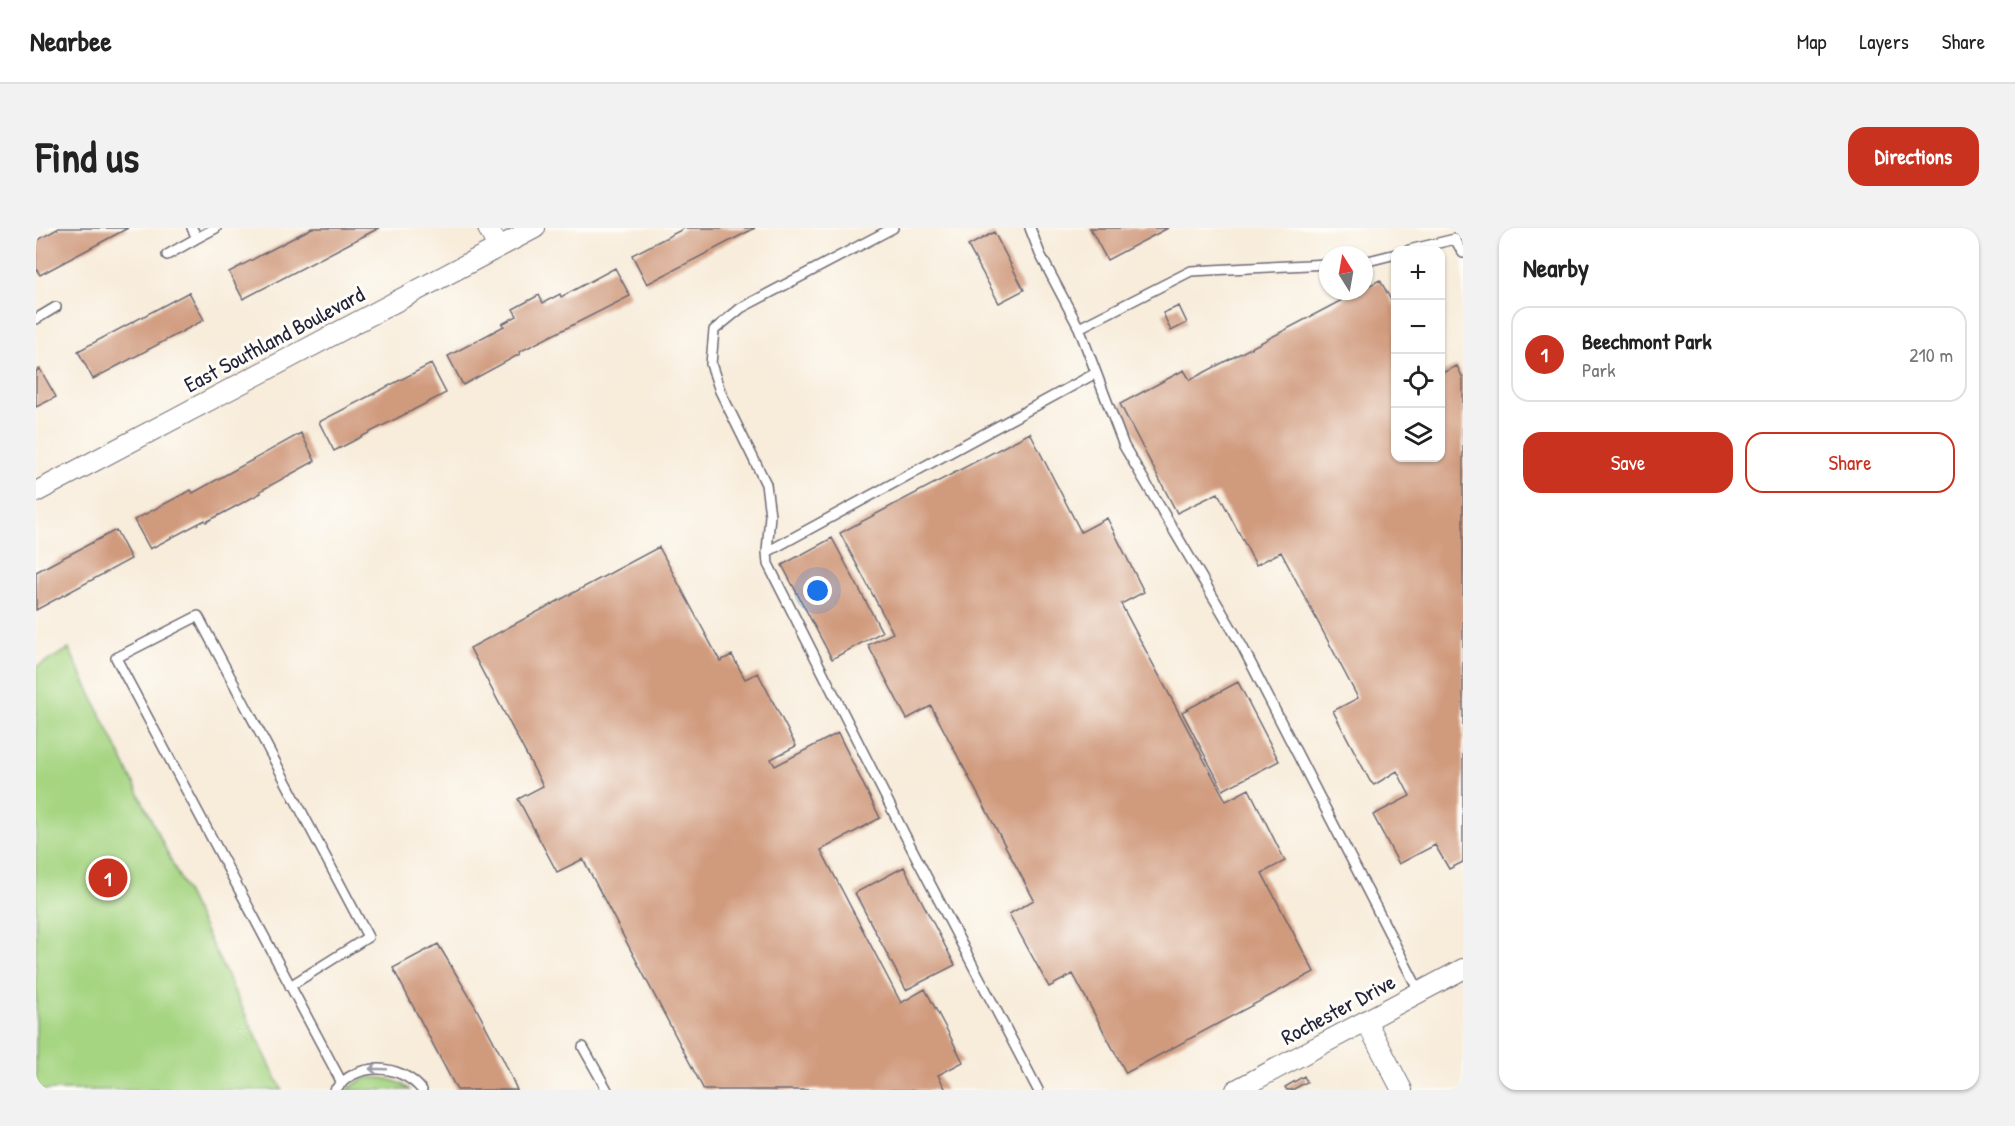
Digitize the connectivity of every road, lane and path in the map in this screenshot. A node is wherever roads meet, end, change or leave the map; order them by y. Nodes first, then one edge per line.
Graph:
1 (192, 228) edge
2 (216, 228) edge
3 (488, 228) edge
4 (535, 228) edge
5 (893, 228) edge
6 (1030, 228) edge
7 (1449, 228) edge
8 (197, 238) junction
9 (1455, 239) junction
10 (1426, 246) edge
11 (498, 247) junction
12 (1463, 253) edge
13 (167, 255) dead end
14 (1391, 255) edge
15 (1373, 260) edge
16 (1319, 264) edge
17 (56, 307) dead end
18 (36, 319) edge
19 (1079, 328) junction
20 (1096, 373) junction
21 (36, 492) edge
22 (767, 552) junction
23 (1463, 969) edge
24 (290, 986) junction
25 (1420, 993) junction
26 (1366, 1021) junction
27 (583, 1047) dead end
28 (338, 1087) edge
29 (422, 1090) edge
30 (607, 1090) edge
31 (1038, 1090) edge
32 (1236, 1090) edge
33 (1402, 1090) edge

1 - 8 lane
2 - 8 lane
3 - 11 street
4 - 11 street, East Southland Boulevard
5 - 22 lane
6 - 19 lane
7 - 9 lane
8 - 13 lane
9 - 10 lane
9 - 12 lane
11 - 21 street, East Southland Boulevard
14 - 15 lane
16 - 19 lane
17 - 18 lane
19 - 20 lane
20 - 22 lane
20 - 25 lane
22 - 31 lane
23 - 25 street, Rochester Drive
24 - 24 lane
24 - 28 lane
25 - 26 street, Rochester Drive
26 - 32 street, Rochester Drive
26 - 33 street
27 - 30 lane
29 -> 28 lane

